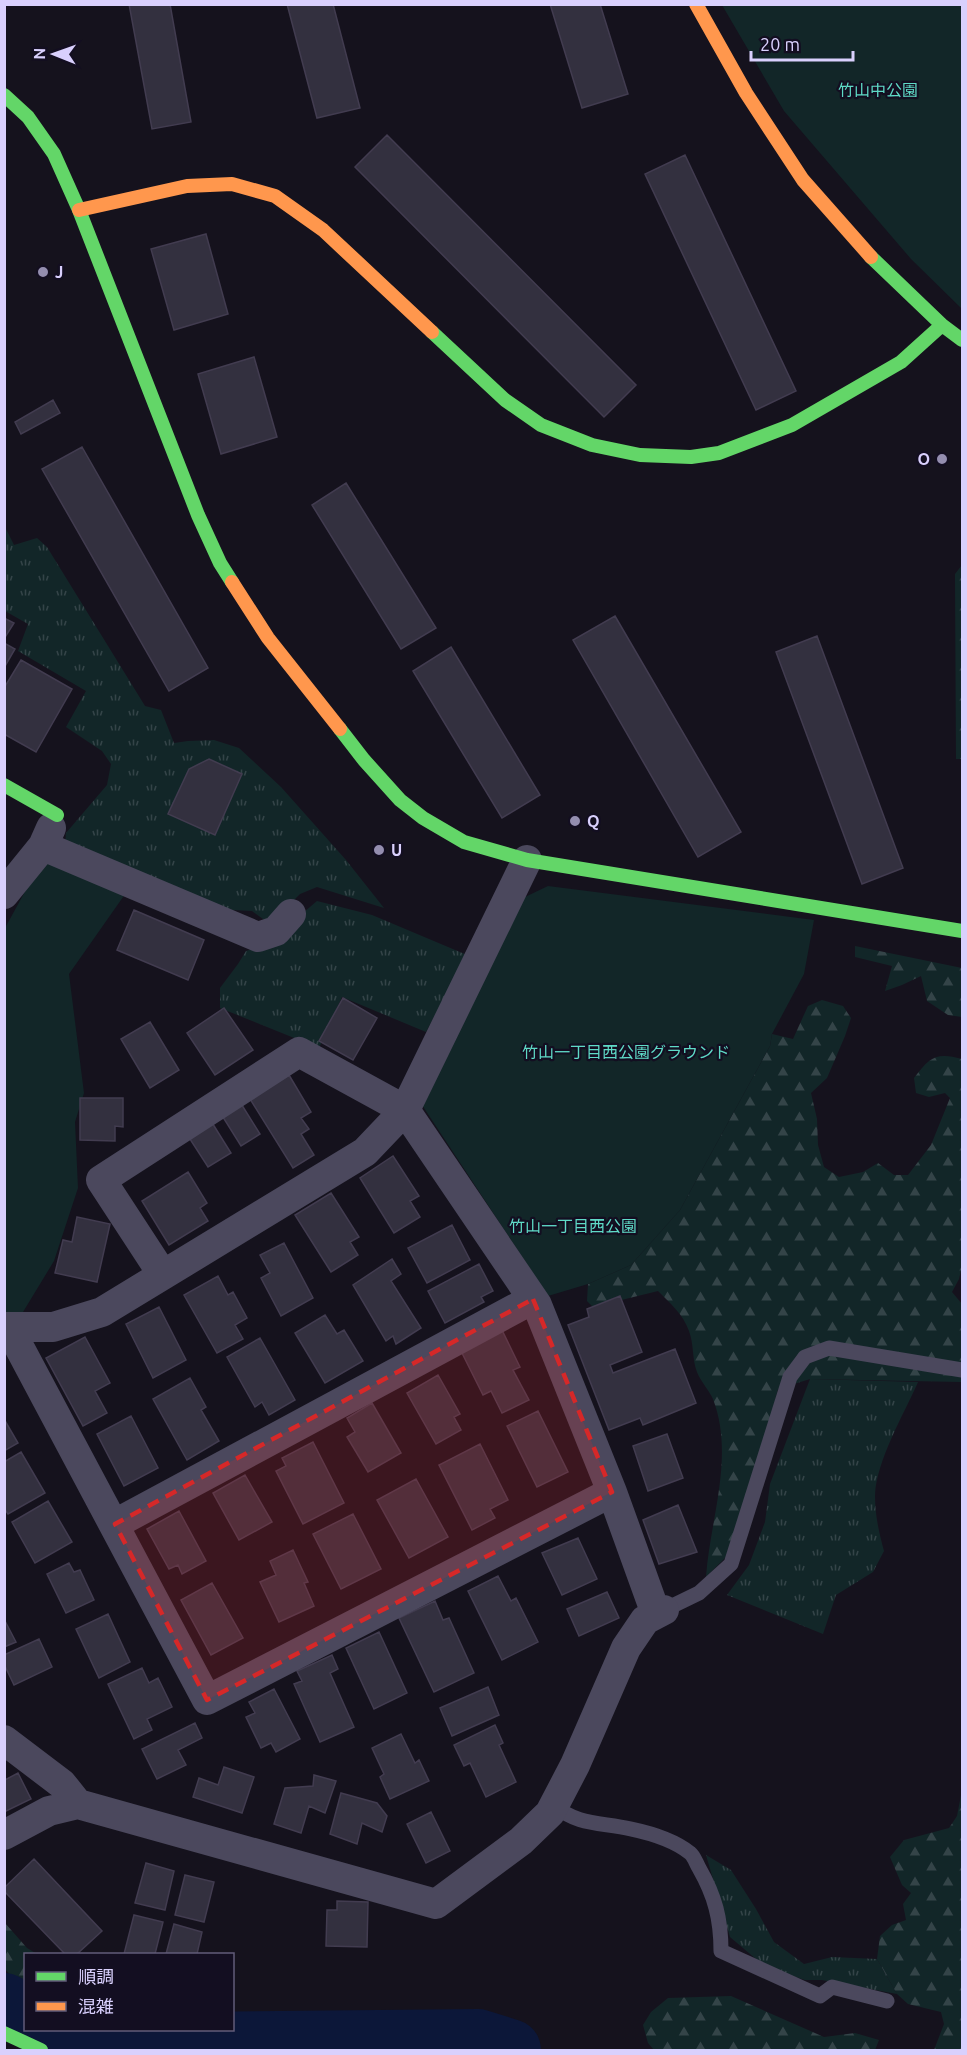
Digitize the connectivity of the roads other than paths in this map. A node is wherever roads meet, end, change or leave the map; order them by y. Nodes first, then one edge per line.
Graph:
1 (696, 4) edge
2 (4, 95) edge
3 (79, 210) junction
4 (942, 325) junction
5 (963, 340) edge
6 (4, 785) edge
7 (57, 815) joint
8 (43, 846) junction
9 (527, 860) junction
10 (4, 894) edge
11 (291, 914) dead end
12 (963, 931) edge
13 (405, 1110) junction
14 (163, 1275) junction
15 (533, 1299) junction
16 (7, 1328) edge
17 (963, 1370) edge
18 (612, 1492) junction
19 (114, 1524) junction
20 (660, 1612) junction
21 (4, 1740) edge
22 (78, 1804) junction
23 (554, 1805) junction
24 (4, 1835) edge
25 (887, 2001) dead end
26 (4, 2033) edge
27 (36, 2050) edge

1 - 4 street
2 - 3 street
3 - 4 street
3 - 9 street
4 - 5 street
6 - 7 street
7 - 8 street
8 - 10 street
8 - 11 street
9 - 12 street
9 - 13 street
13 - 14 street
13 - 14 street
13 - 15 street
14 - 16 street
15 - 18 street
15 - 19 street
16 - 19 street
17 - 20 lane
18 - 19 street
18 - 20 street
20 - 23 street
21 - 22 street
22 - 23 street
22 - 24 street
23 - 25 lane
26 - 27 street

